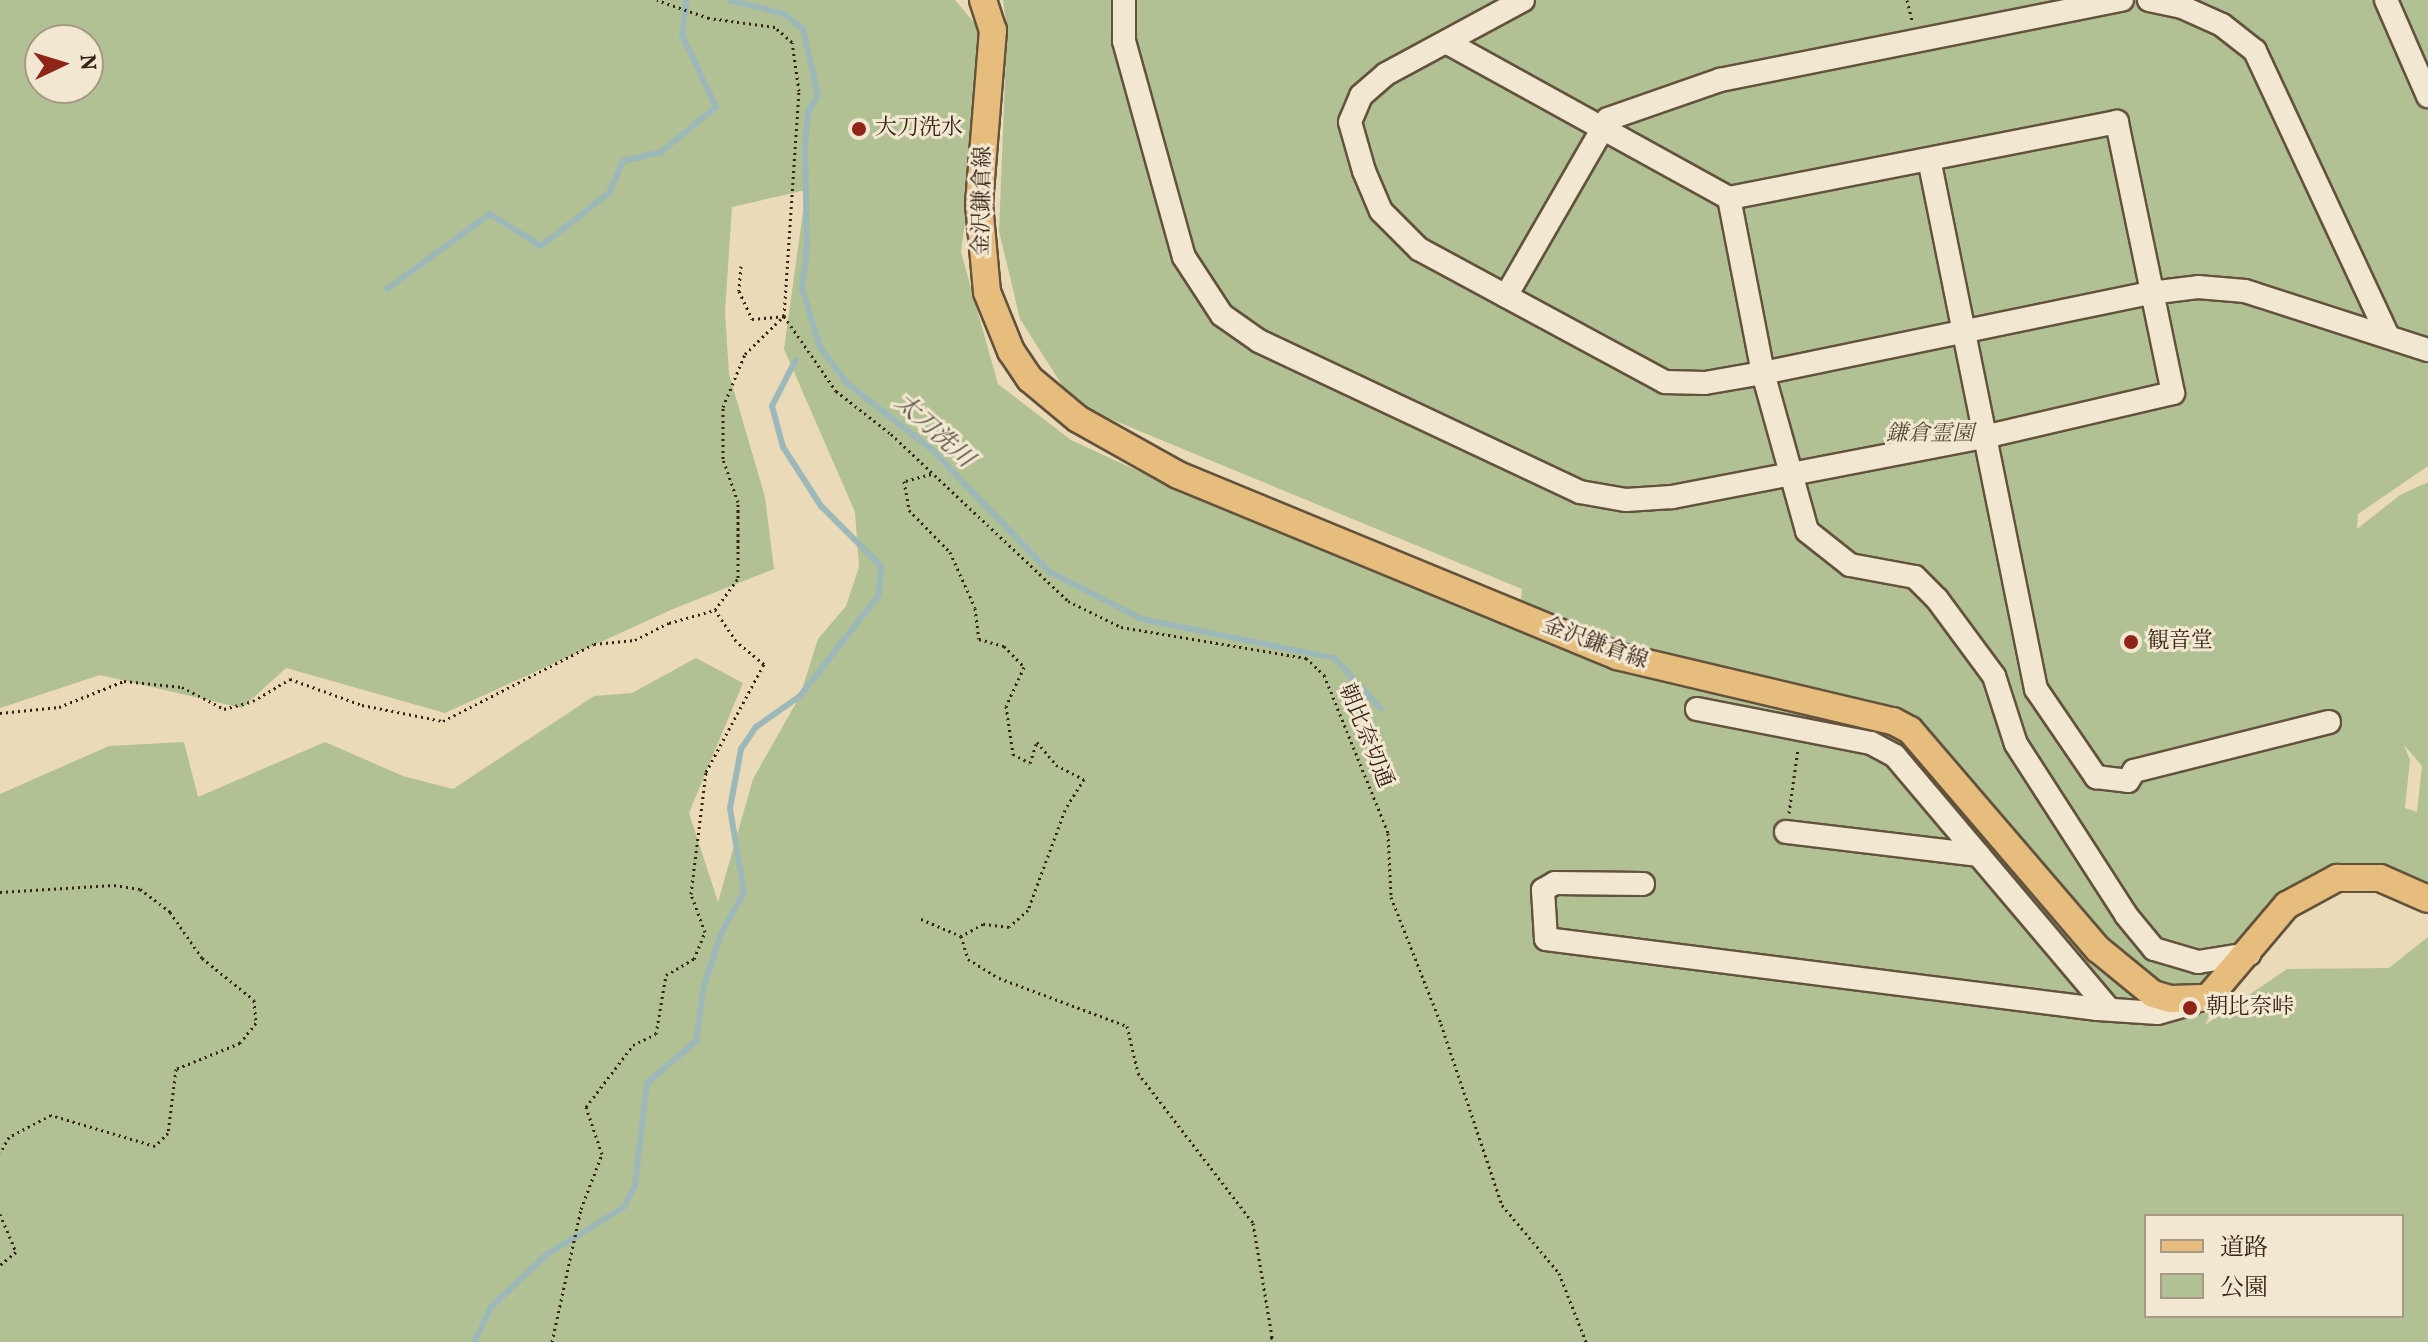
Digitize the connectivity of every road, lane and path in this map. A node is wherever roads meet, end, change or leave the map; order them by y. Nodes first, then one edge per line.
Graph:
1 (657, 0) edge
2 (983, 0) edge
3 (1124, 0) edge
4 (1523, 0) edge
5 (2122, 0) edge
6 (2149, 0) edge
7 (2386, 0) edge
8 (1448, 43) junction
9 (2428, 96) edge
10 (1599, 127) junction
11 (1929, 159) junction
12 (1729, 198) junction
13 (741, 266) dead end
14 (2150, 293) junction
15 (1506, 296) junction
16 (784, 316) junction
17 (1962, 334) junction
18 (2388, 336) junction
19 (2428, 350) edge
20 (1763, 373) junction
21 (1984, 437) junction
22 (1789, 472) junction
23 (931, 474) junction
24 (715, 610) junction
25 (1697, 709) dead end
26 (0, 713) edge
27 (2329, 722) dead end
28 (1800, 728) junction
29 (1786, 832) joint
30 (1979, 855) junction
31 (1643, 884) dead end
32 (0, 892) edge
33 (2428, 899) edge
34 (921, 919) dead end
35 (961, 936) junction
36 (2249, 954) junction
37 (2208, 998) junction
38 (2109, 1009) junction
39 (0, 1153) edge
40 (0, 1214) edge
41 (0, 1265) edge
42 (552, 1342) edge
43 (1268, 1342) edge
44 (1586, 1342) edge

1 - 16 path
2 - 37 main road, 金沢鎌倉線
3 - 22 lane
4 - 8 lane
5 - 10 lane
6 - 18 lane
7 - 9 lane
8 - 10 lane
8 - 15 lane
10 - 12 lane
10 - 15 lane
11 - 12 lane
11 - 14 lane
11 - 17 lane
12 - 20 lane
13 - 16 path
14 - 17 lane
14 - 18 lane
14 - 21 lane
15 - 20 lane
16 - 23 path, 朝比奈切通
16 - 24 path
17 - 20 lane
17 - 21 lane
18 - 19 lane
20 - 22 lane
21 - 22 lane
21 - 27 lane
22 - 36 lane
23 - 35 path
23 - 44 path, 朝比奈切通
24 - 26 path
24 - 42 path
25 - 28 lane
28 - 29 path
28 - 30 lane
29 - 30 lane
30 - 38 lane
31 - 38 lane
32 - 39 path
33 - 36 main road
34 - 35 path
35 - 43 path
36 - 37 main road
37 - 38 lane
40 - 41 path

